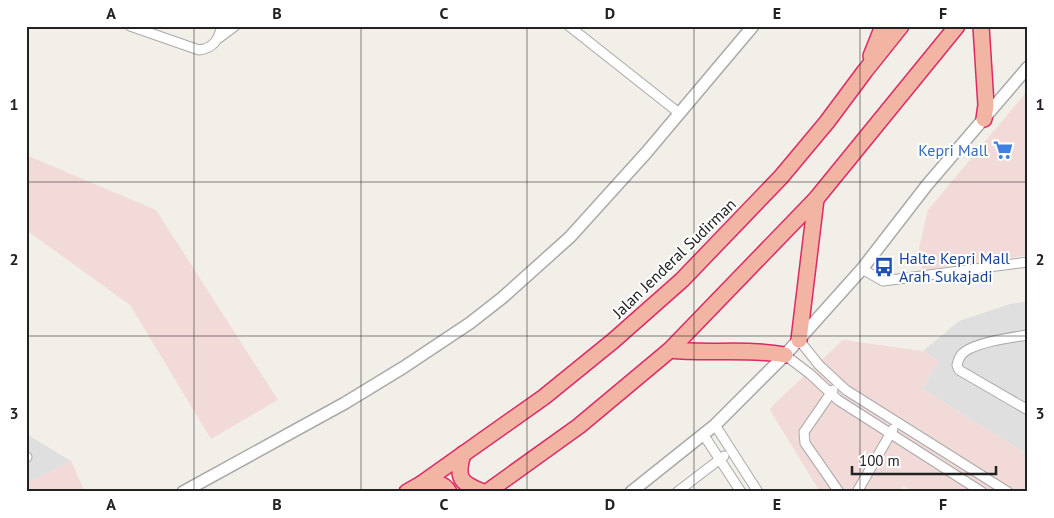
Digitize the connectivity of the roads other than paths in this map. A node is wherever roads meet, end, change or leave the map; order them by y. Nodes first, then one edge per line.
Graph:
1 (130, 26) edge
2 (222, 26) edge
3 (235, 26) edge
4 (569, 26) edge
5 (753, 26) edge
6 (883, 26) edge
7 (901, 26) edge
8 (957, 26) edge
9 (981, 26) edge
10 (219, 38) junction
11 (1028, 67) edge
12 (865, 71) junction
13 (679, 113) junction
14 (984, 119) junction
15 (816, 199) junction
16 (1028, 262) edge
17 (862, 269) junction
18 (1028, 335) edge
19 (799, 340) junction
20 (670, 350) junction
21 (785, 356) junction
22 (839, 384) junction
23 (830, 393) junction
24 (1026, 408) edge
25 (898, 422) junction
26 (715, 425) junction
27 (891, 433) junction
28 (703, 434) junction
29 (732, 451) junction
30 (463, 454) junction
31 (720, 459) junction
32 (421, 484) junction
33 (198, 488) edge
34 (183, 492) edge
35 (407, 492) edge
36 (449, 492) edge
37 (483, 492) edge
38 (487, 492) edge
39 (631, 492) edge
40 (677, 492) edge
41 (741, 492) edge
42 (758, 492) edge
43 (840, 492) edge
44 (857, 492) edge
45 (982, 492) edge
46 (1008, 492) edge

1 - 10 street
2 - 10 street
3 - 10 street
4 - 13 street
5 - 13 street
6 - 12 highway
7 - 12 highway, Jalan Jenderal Sudirman
8 - 15 highway
9 - 14 highway
11 - 14 street
12 - 30 highway, Jalan Jenderal Sudirman
13 - 33 street
14 - 17 street
15 - 19 highway
15 - 20 highway
16 - 17 street
17 - 19 street
18 - 24 street
19 - 21 street
19 - 22 street
20 - 21 highway
20 - 38 highway
21 - 23 street
21 - 26 street
22 - 23 street
22 - 25 street
23 - 27 street
23 - 43 street
25 - 27 street
25 - 46 street
26 - 28 street
26 - 29 street
27 - 44 street
27 - 45 street
28 - 31 street
28 - 39 street
29 - 31 street
29 - 42 street
30 - 32 highway, Jalan Jenderal Sudirman
30 - 37 highway
31 - 40 street
31 - 41 street
32 - 35 highway, Jalan Jenderal Sudirman
32 - 36 highway
33 - 34 street

